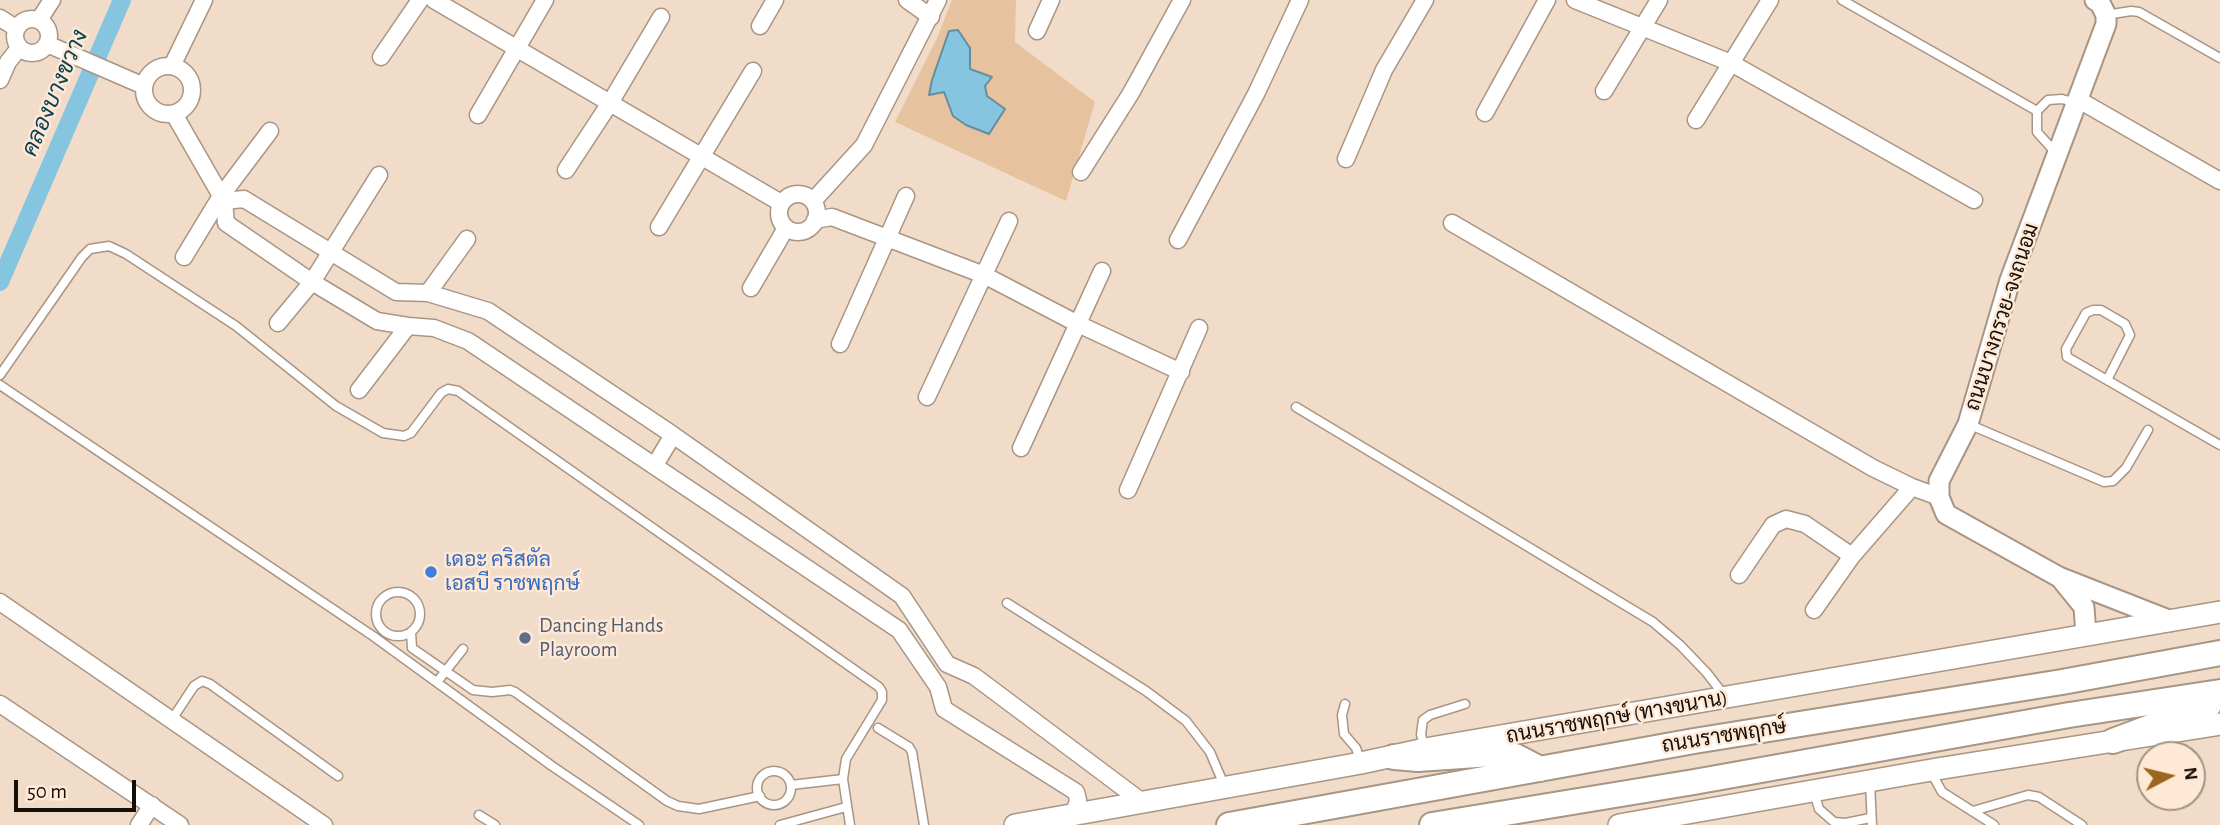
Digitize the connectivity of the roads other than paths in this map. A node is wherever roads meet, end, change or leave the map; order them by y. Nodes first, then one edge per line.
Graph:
1 (52, 0) edge
2 (204, 0) edge
3 (420, 0) edge
4 (434, 0) edge
5 (545, 0) edge
6 (775, 0) edge
7 (907, 0) edge
8 (938, 0) edge
9 (1051, 0) edge
10 (1182, 0) edge
11 (1300, 0) edge
12 (1425, 0) edge
13 (1547, 0) edge
14 (1575, 0) edge
15 (1658, 0) edge
16 (1770, 0) edge
17 (1842, 0) edge
18 (2100, 7) edge
19 (661, 17) dead end
20 (931, 17) junction
21 (0, 18) edge
22 (39, 20) junction
23 (760, 26) dead end
24 (1644, 27) junction
25 (16, 29) junction
26 (1037, 31) dead end
27 (47, 44) junction
28 (516, 47) junction
29 (19, 48) junction
30 (381, 57) dead end
31 (2220, 58) edge
32 (1731, 63) junction
33 (172, 65) junction
34 (753, 71) dead end
35 (0, 80) edge
36 (144, 86) junction
37 (1604, 91) dead end
38 (2078, 102) junction
39 (610, 103) junction
40 (2038, 111) junction
41 (1485, 113) dead end
42 (174, 114) junction
43 (478, 115) dead end
44 (1696, 120) dead end
45 (270, 131) dead end
46 (2057, 154) junction
47 (702, 158) junction
48 (1346, 159) dead end
49 (566, 170) dead end
50 (1081, 172) dead end
51 (379, 175) dead end
52 (2220, 181) edge
53 (906, 196) dead end
54 (222, 199) junction
55 (1974, 200) dead end
56 (813, 201) junction
57 (780, 203) junction
58 (815, 220) junction
59 (1009, 221) dead end
60 (1452, 223) dead end
61 (659, 227) dead end
62 (786, 228) junction
63 (467, 240) dead end
64 (886, 240) junction
65 (1178, 240) dead end
66 (331, 254) junction
67 (184, 257) dead end
68 (1102, 271) dead end
69 (984, 275) junction
70 (312, 282) junction
71 (751, 288) dead end
72 (428, 293) junction
73 (278, 323) dead end
74 (1077, 324) junction
75 (408, 327) junction
76 (1199, 328) dead end
77 (840, 344) dead end
78 (1181, 372) junction
79 (0, 375) edge
80 (2107, 380) junction
81 (0, 386) edge
82 (359, 390) dead end
83 (928, 397) dead end
84 (1296, 407) dead end
85 (1968, 424) junction
86 (2148, 430) dead end
87 (673, 435) junction
88 (2220, 445) edge
89 (1021, 448) dead end
90 (655, 465) junction
91 (1912, 487) junction
92 (1128, 489) dead end
93 (1939, 497) junction
94 (1852, 556) junction
95 (1739, 575) dead end
96 (2060, 577) junction
97 (0, 601) edge
98 (1007, 603) dead end
99 (1814, 610) dead end
100 (2220, 612) edge
101 (2171, 621) junction
102 (380, 626) junction
103 (411, 632) junction
104 (2086, 635) junction
105 (373, 636) junction
106 (463, 649) dead end
107 (2220, 653) edge
108 (444, 671) junction
109 (437, 682) junction
110 (480, 692) junction
111 (2220, 692) edge
112 (1726, 698) junction
113 (2220, 702) edge
114 (0, 704) edge
115 (1345, 704) dead end
116 (1465, 704) dead end
117 (471, 707) junction
118 (171, 721) junction
119 (2220, 724) edge
120 (878, 728) dead end
121 (2113, 741) junction
122 (1425, 750) junction
123 (1394, 757) junction
124 (1361, 763) junction
125 (1540, 769) junction
126 (1930, 771) junction
127 (338, 776) dead end
128 (843, 779) junction
129 (1870, 782) junction
130 (791, 785) junction
131 (1225, 787) junction
132 (1814, 792) junction
133 (760, 796) junction
134 (1141, 801) junction
135 (152, 805) junction
136 (846, 807) junction
137 (1973, 811) junction
138 (1074, 814) junction
139 (479, 815) dead end
140 (821, 815) junction
141 (1871, 822) edge
142 (823, 824) edge
143 (139, 825) edge
144 (180, 825) edge
145 (324, 825) edge
146 (495, 825) edge
147 (639, 825) edge
148 (780, 825) edge
149 (850, 825) edge
150 (924, 825) edge
151 (1015, 825) edge
152 (1229, 825) edge
153 (1432, 825) edge
154 (1619, 825) edge
155 (1994, 825) edge
156 (2082, 825) edge

1 - 22 street
2 - 33 street
3 - 30 street
4 - 28 street
5 - 28 street
6 - 23 street
7 - 20 street
8 - 20 street
9 - 26 street
10 - 50 street
11 - 65 street
12 - 48 street
13 - 41 street
14 - 24 street
15 - 24 street
16 - 32 street
17 - 40 lane
18 - 31 lane
18 - 38 street, ถนนบางกรวย-จงถนอม
19 - 39 street
20 - 56 street
21 - 25 street
22 - 25 street
22 - 27 street
24 - 32 street
24 - 37 street
25 - 29 street
27 - 29 street
27 - 36 street
28 - 39 street
28 - 43 street
29 - 35 street
32 - 44 street
32 - 55 street
33 - 36 street
33 - 42 street
34 - 47 street
36 - 42 street
38 - 40 lane
38 - 46 street, ถนนบางกรวย-จงถนอม
38 - 52 street
39 - 47 street
39 - 49 street
40 - 46 lane
42 - 54 street
45 - 54 street
46 - 85 street, ถนนบางกรวย-จงถนอม
47 - 57 street
47 - 61 street
51 - 66 street
53 - 64 street
54 - 66 street
54 - 67 street
54 - 70 street
56 - 57 street
56 - 58 street
57 - 62 street
58 - 62 street
58 - 64 street
59 - 69 street
60 - 91 street
62 - 71 street
63 - 72 street
64 - 69 street
64 - 77 street
66 - 70 street
66 - 72 street
68 - 74 street
69 - 74 street
69 - 83 street
70 - 73 street
70 - 75 street
72 - 87 street
74 - 78 street
74 - 89 street
75 - 82 street
75 - 90 street
76 - 78 street
78 - 92 street
79 - 128 lane
80 - 80 lane
80 - 88 lane
81 - 105 lane
84 - 112 lane
85 - 86 lane
85 - 93 street, ถนนบางกรวย-จงถนอม
87 - 90 street
87 - 134 street
90 - 138 street
91 - 93 street
91 - 94 street
93 - 96 street
94 - 95 street
94 - 99 street
96 - 101 street
96 - 104 street
97 - 118 street
98 - 131 lane
100 - 101 main road, ถนนราชพฤกษ์ (ทางขนาน)
101 - 104 main road, ถนนราชพฤกษ์ (ทางขนาน)
102 - 103 lane
102 - 103 lane
102 - 105 lane
103 - 108 lane
104 - 112 main road, ถนนราชพฤกษ์ (ทางขนาน)
105 - 109 lane
106 - 108 lane
107 - 125 main road, ถนนราชพฤกษ์
108 - 109 lane
108 - 110 lane
109 - 117 lane
110 - 117 lane
110 - 133 lane
111 - 153 main road, ถนนราชพฤกษ์
112 - 122 main road, ถนนราชพฤกษ์ (ทางขนาน)
113 - 121 main road
114 - 135 street
115 - 124 lane
116 - 122 lane
117 - 147 lane
118 - 127 lane
118 - 145 street
119 - 121 main road
120 - 150 lane
121 - 126 main road
122 - 123 main road, ถนนราชพฤกษ์ (ทางขนาน)
123 - 124 main road, ถนนราชพฤกษ์ (ทางขนาน)
123 - 125 main road
124 - 131 main road, ถนนราชพฤกษ์ (ทางขนาน)
125 - 152 main road, ถนนราชพฤกษ์
126 - 129 main road
126 - 137 lane
128 - 130 lane
128 - 136 lane
129 - 132 main road
129 - 141 lane
130 - 133 lane
130 - 133 lane
131 - 134 main road, ถนนราชพฤกษ์ (ทางขนาน)
132 - 141 lane
132 - 154 main road
134 - 138 main road, ถนนราชพฤกษ์ (ทางขนาน)
135 - 143 street
135 - 144 street
136 - 140 lane
136 - 149 lane
137 - 155 lane
137 - 156 lane
138 - 151 main road, ถนนราชพฤกษ์ (ทางขนาน)
139 - 146 lane
140 - 142 lane
140 - 148 lane

